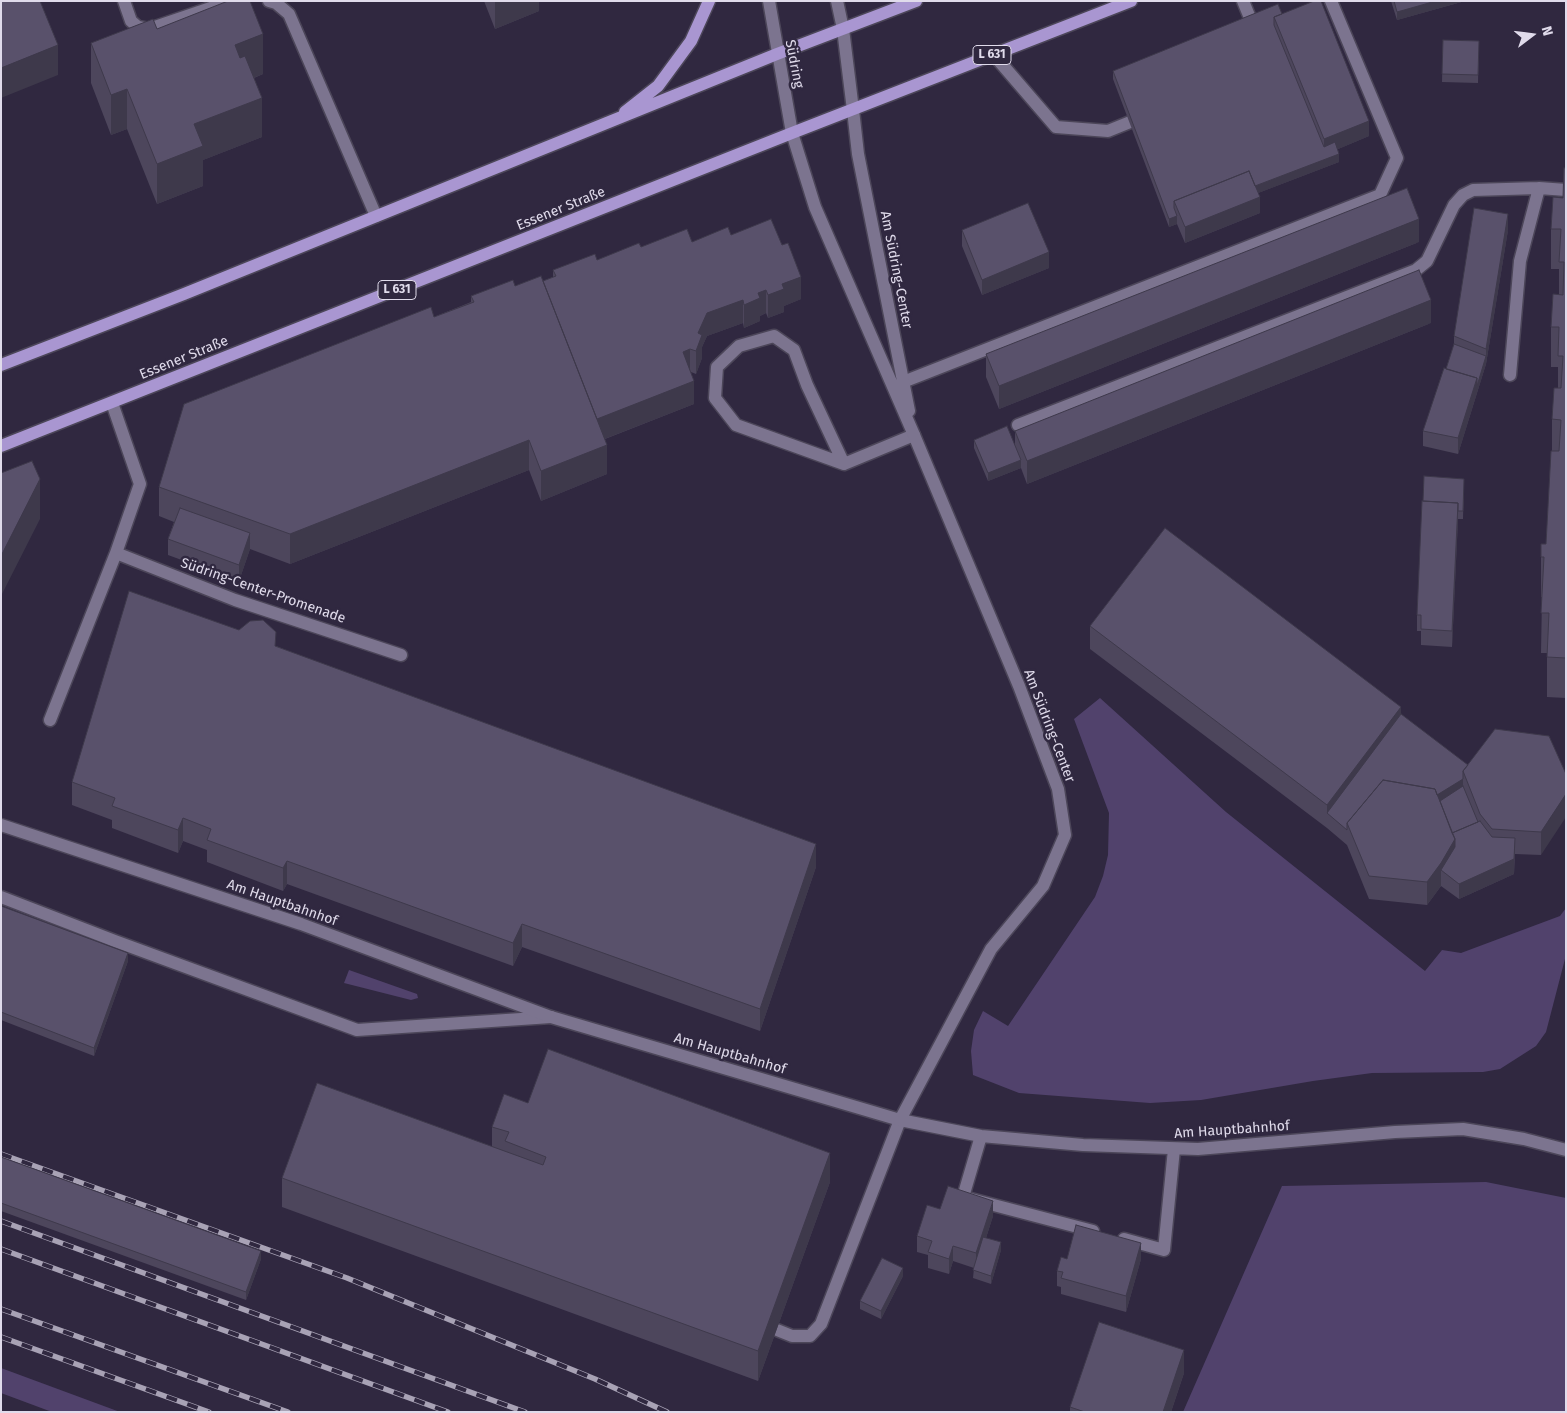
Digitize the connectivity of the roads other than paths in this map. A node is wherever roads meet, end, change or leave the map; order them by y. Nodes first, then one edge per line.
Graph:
1 (124, 1) edge
2 (231, 1) edge
3 (268, 1) edge
4 (709, 1) edge
5 (768, 1) edge
6 (837, 1) edge
7 (916, 1) edge
8 (1132, 1) edge
9 (1243, 1) edge
10 (1331, 1) edge
11 (842, 29) junction
12 (1258, 38) edge
13 (777, 54) junction
14 (994, 55) junction
15 (853, 110) junction
16 (1153, 113) edge
17 (613, 121) junction
18 (792, 133) junction
19 (1539, 188) junction
20 (1566, 190) edge
21 (376, 216) junction
22 (1, 365) edge
23 (1510, 375) dead end
24 (903, 382) junction
25 (112, 403) junction
26 (1018, 426) dead end
27 (914, 435) junction
28 (1, 446) edge
29 (844, 464) junction
30 (116, 553) junction
31 (401, 655) dead end
32 (50, 720) dead end
33 (1, 825) edge
34 (1, 897) edge
35 (551, 1017) junction
36 (900, 1120) junction
37 (981, 1136) junction
38 (1174, 1149) junction
39 (1566, 1150) edge
40 (777, 1330) edge

1 - 2 street
3 - 21 street
4 - 17 main road
5 - 13 street, Südring
6 - 11 street
7 - 11 main road
8 - 14 main road, Essener Straße / L 631
9 - 12 street
10 - 24 street
11 - 13 main road
11 - 15 street
13 - 17 main road
13 - 18 street, Südring
14 - 15 main road, Essener Straße / L 631
14 - 16 street
15 - 18 main road, Essener Straße / L 631
15 - 24 street, Am Südring-Center
17 - 21 main road
18 - 25 main road, Essener Straße / L 631
18 - 27 street, Am Südring-Center
19 - 20 street
19 - 23 street
19 - 26 street
21 - 22 main road
24 - 27 street, Am Südring-Center
25 - 28 main road, Essener Straße / L 631
25 - 30 street
27 - 29 street
27 - 36 street, Am Südring-Center
29 - 29 street
30 - 31 street, Südring-Center-Promenade
30 - 32 street
33 - 35 street, Am Hauptbahnhof
34 - 35 street, Am Hauptbahnhof
35 - 36 street, Am Hauptbahnhof
36 - 37 street, Am Hauptbahnhof
36 - 40 street
37 - 38 street, Am Hauptbahnhof
37 - 38 street
38 - 39 street, Am Hauptbahnhof

